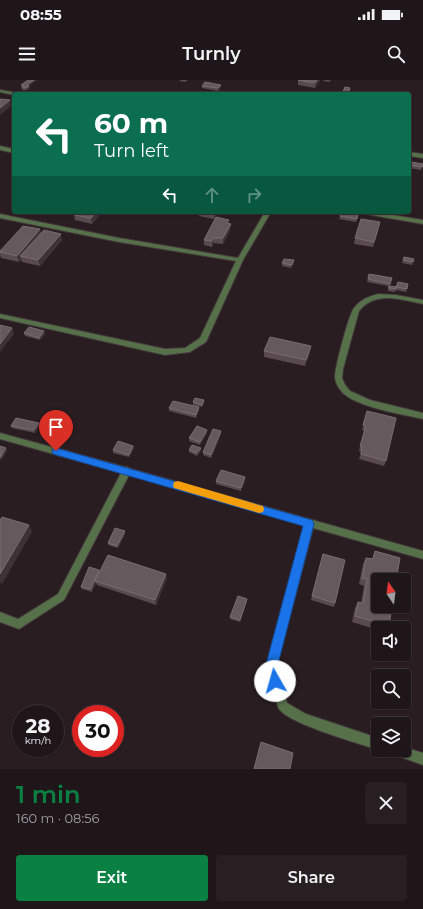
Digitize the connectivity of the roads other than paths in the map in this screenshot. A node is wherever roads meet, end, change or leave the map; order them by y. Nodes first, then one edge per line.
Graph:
1 (0, 91) edge
2 (12, 93) edge
3 (0, 148) edge
4 (12, 151) edge
5 (411, 154) edge
6 (423, 156) edge
7 (267, 214) edge
8 (377, 214) edge
9 (0, 216) edge
10 (423, 222) edge
11 (240, 260) junction
12 (423, 302) edge
13 (0, 316) edge
14 (423, 416) edge
15 (0, 436) edge
16 (127, 470) junction
17 (309, 524) junction
18 (423, 555) edge
19 (0, 618) edge
20 (371, 742) edge
21 (411, 755) edge
22 (423, 759) edge

1 - 2 street
3 - 4 street
5 - 6 street
7 - 11 street
8 - 10 street
9 - 11 street
11 - 13 street
12 - 14 street
15 - 16 street
16 - 17 street
16 - 19 street
17 - 18 street
17 - 20 street
21 - 22 street

